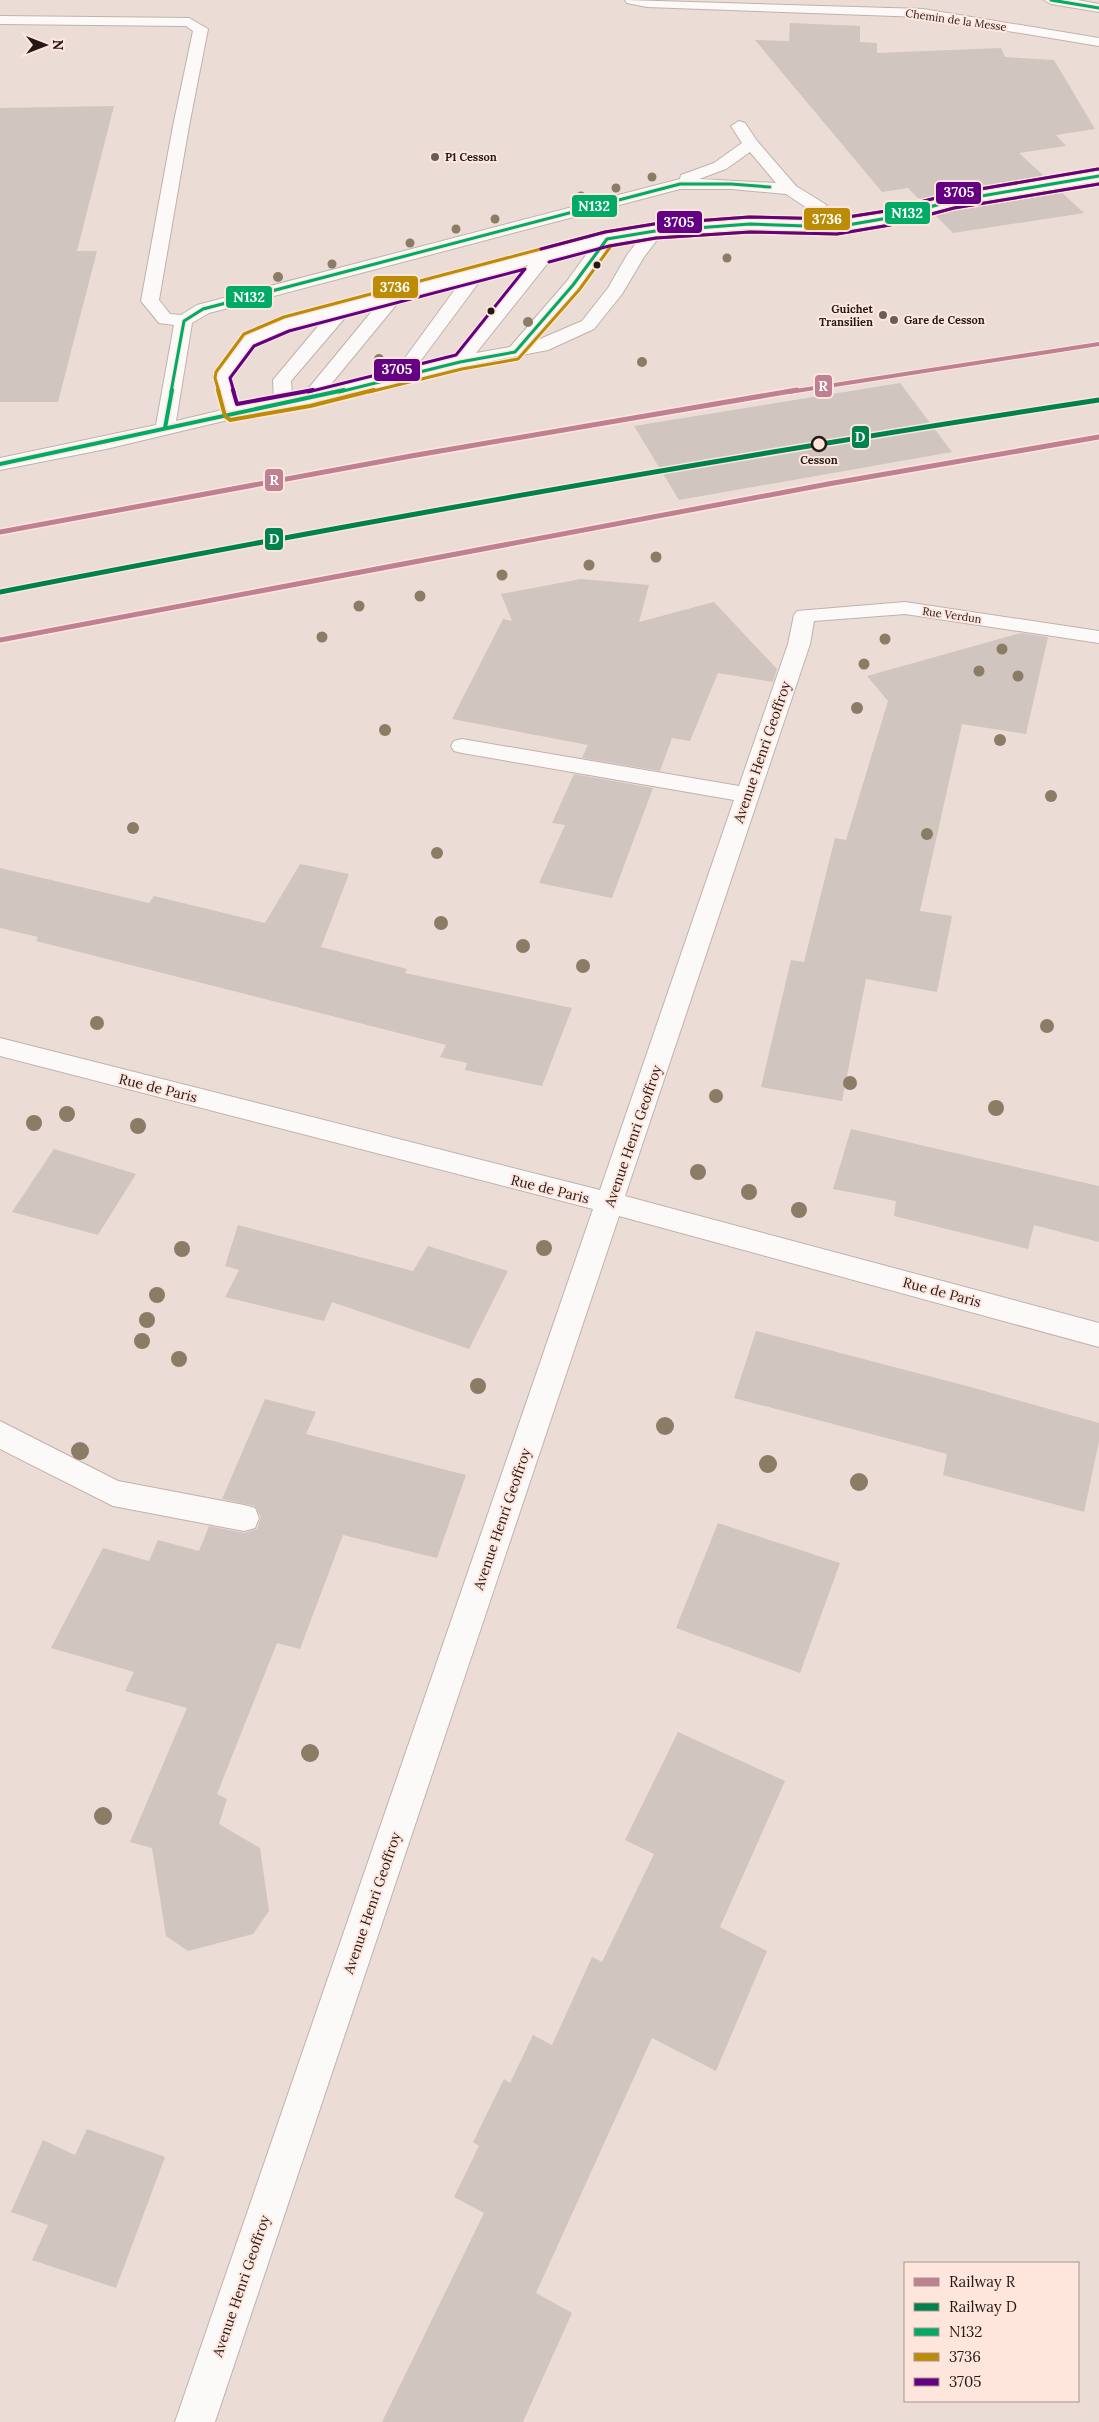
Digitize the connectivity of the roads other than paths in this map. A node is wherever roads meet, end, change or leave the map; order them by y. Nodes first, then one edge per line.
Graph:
1 (632, 0) edge
2 (1051, 0) edge
3 (1094, 0) edge
4 (1099, 1) edge
5 (1099, 8) edge
6 (0, 20) edge
7 (1099, 42) edge
8 (739, 126) dead end
9 (751, 144) junction
10 (1099, 176) edge
11 (680, 184) junction
12 (790, 189) junction
13 (836, 227) junction
14 (655, 231) junction
15 (607, 239) junction
16 (546, 254) junction
17 (475, 275) junction
18 (397, 293) junction
19 (343, 309) junction
20 (184, 321) junction
21 (515, 352) junction
22 (460, 362) junction
23 (401, 376) junction
24 (308, 399) junction
25 (283, 404) junction
26 (232, 413) junction
27 (166, 428) junction
28 (0, 464) edge
29 (804, 615) joint
30 (1099, 637) edge
31 (462, 746) dead end
32 (747, 795) junction
33 (2, 1052) edge
34 (610, 1204) junction
35 (1099, 1335) edge
36 (0, 1434) edge
37 (244, 1518) dead end
38 (195, 2422) edge

1 - 7 street, Chemin de la Messe
2 - 5 street
3 - 4 street
6 - 20 street
8 - 9 street
9 - 11 street
9 - 12 street
10 - 13 street
11 - 12 street
11 - 20 street
12 - 13 street
13 - 14 street
14 - 15 street
14 - 21 street
15 - 16 street
15 - 21 street
16 - 17 street
16 - 22 street
17 - 18 street
17 - 23 street
18 - 19 street
18 - 24 street
19 - 25 street
19 - 26 street
20 - 27 street
21 - 22 street
22 - 23 street
23 - 24 street
24 - 25 street
25 - 26 street
26 - 27 street
27 - 28 street
29 - 30 street, Rue Verdun
29 - 32 street, Avenue Henri Geoffroy
31 - 32 street
32 - 34 street, Avenue Henri Geoffroy
33 - 34 street, Rue de Paris
34 - 35 street, Rue de Paris
34 - 38 street, Avenue Henri Geoffroy
36 - 37 street

